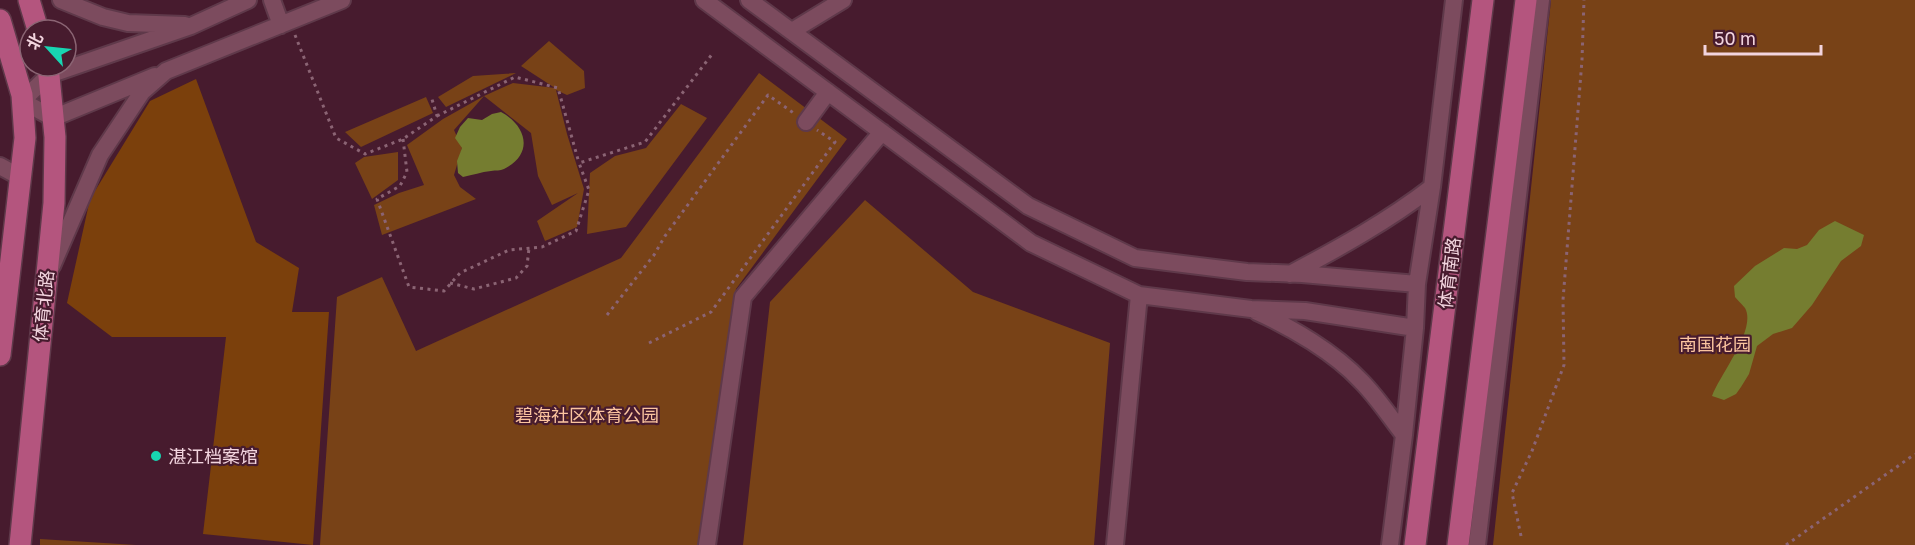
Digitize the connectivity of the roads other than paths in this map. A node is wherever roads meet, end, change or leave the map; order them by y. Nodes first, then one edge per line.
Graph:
1 (29, 0) edge
2 (62, 0) edge
3 (248, 0) edge
4 (272, 0) edge
5 (342, 0) edge
6 (704, 0) edge
7 (749, 0) edge
8 (843, 0) edge
9 (1454, 0) edge
10 (1483, 0) edge
11 (1526, 0) edge
12 (1541, 0) edge
13 (34, 18) edge
14 (0, 20) edge
15 (191, 26) junction
16 (288, 29) junction
17 (792, 31) junction
18 (78, 62) edge
19 (166, 71) junction
20 (42, 78) edge
21 (49, 78) edge
22 (828, 92) junction
23 (22, 101) junction
24 (53, 118) junction
25 (806, 122) road end
26 (882, 132) junction
27 (0, 166) edge
28 (20, 177) junction
29 (1432, 187) junction
30 (1290, 274) junction
31 (45, 280) junction
32 (1417, 284) junction
33 (1139, 295) junction
34 (1251, 309) junction
35 (1415, 328) junction
36 (0, 356) edge
37 (1404, 435) junction
38 (20, 545) edge
39 (707, 545) edge
40 (1115, 545) edge
41 (1390, 545) edge
42 (1415, 545) edge
43 (1458, 545) edge
44 (1477, 545) edge

1 - 13 main road
2 - 15 street
3 - 15 street
4 - 16 street
5 - 16 street
6 - 22 street
7 - 17 street
8 - 17 street
9 - 29 street
10 - 42 main road, 体育南路
11 - 43 main road
12 - 44 street
14 - 23 main road, 体育北路
15 - 18 street
16 - 19 street
17 - 30 street
19 - 24 street
19 - 31 street
20 - 23 street
21 - 24 main road, 体育北路
22 - 25 street
22 - 26 street
23 - 24 street
23 - 28 main road, 体育北路
24 - 31 main road, 体育北路
26 - 33 street
26 - 39 street
27 - 28 street
28 - 36 main road, 体育北路
29 - 30 street
29 - 32 street
30 - 32 street
31 - 38 main road, 体育北路
32 - 35 street
33 - 34 street
33 - 40 street
34 - 35 street
34 - 37 street
35 - 37 street
37 - 41 street

